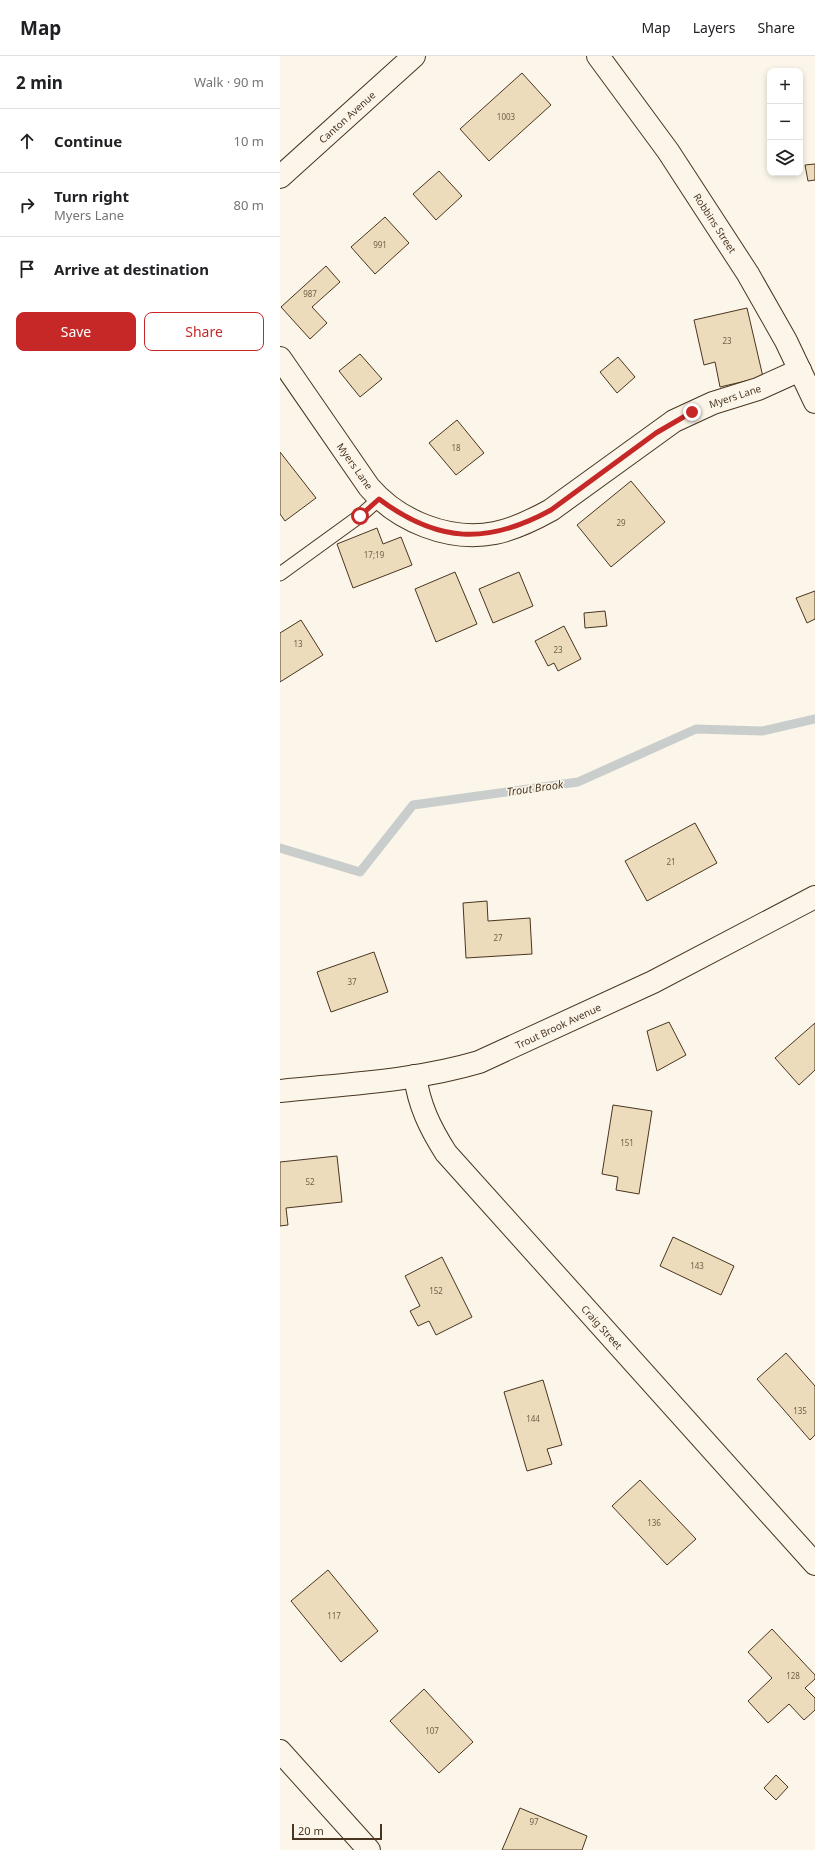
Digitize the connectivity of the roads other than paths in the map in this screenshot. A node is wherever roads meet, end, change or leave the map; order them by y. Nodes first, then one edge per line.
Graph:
1 (414, 56) edge
2 (598, 56) edge
3 (280, 177) edge
4 (280, 358) edge
5 (800, 370) junction
6 (815, 402) edge
7 (379, 499) junction
8 (280, 574) edge
9 (815, 897) edge
10 (415, 1076) junction
11 (280, 1091) edge
12 (815, 1564) edge
13 (280, 1751) edge
14 (369, 1850) edge

1 - 3 street, Canton Avenue
2 - 5 street, Robbins Street
4 - 7 street, Myers Lane
5 - 6 street, Robbins Street
5 - 7 street, Myers Lane
7 - 8 lane
9 - 10 street, Trout Brook Avenue
10 - 11 street, Trout Brook Avenue
10 - 12 street, Craig Street
13 - 14 street

